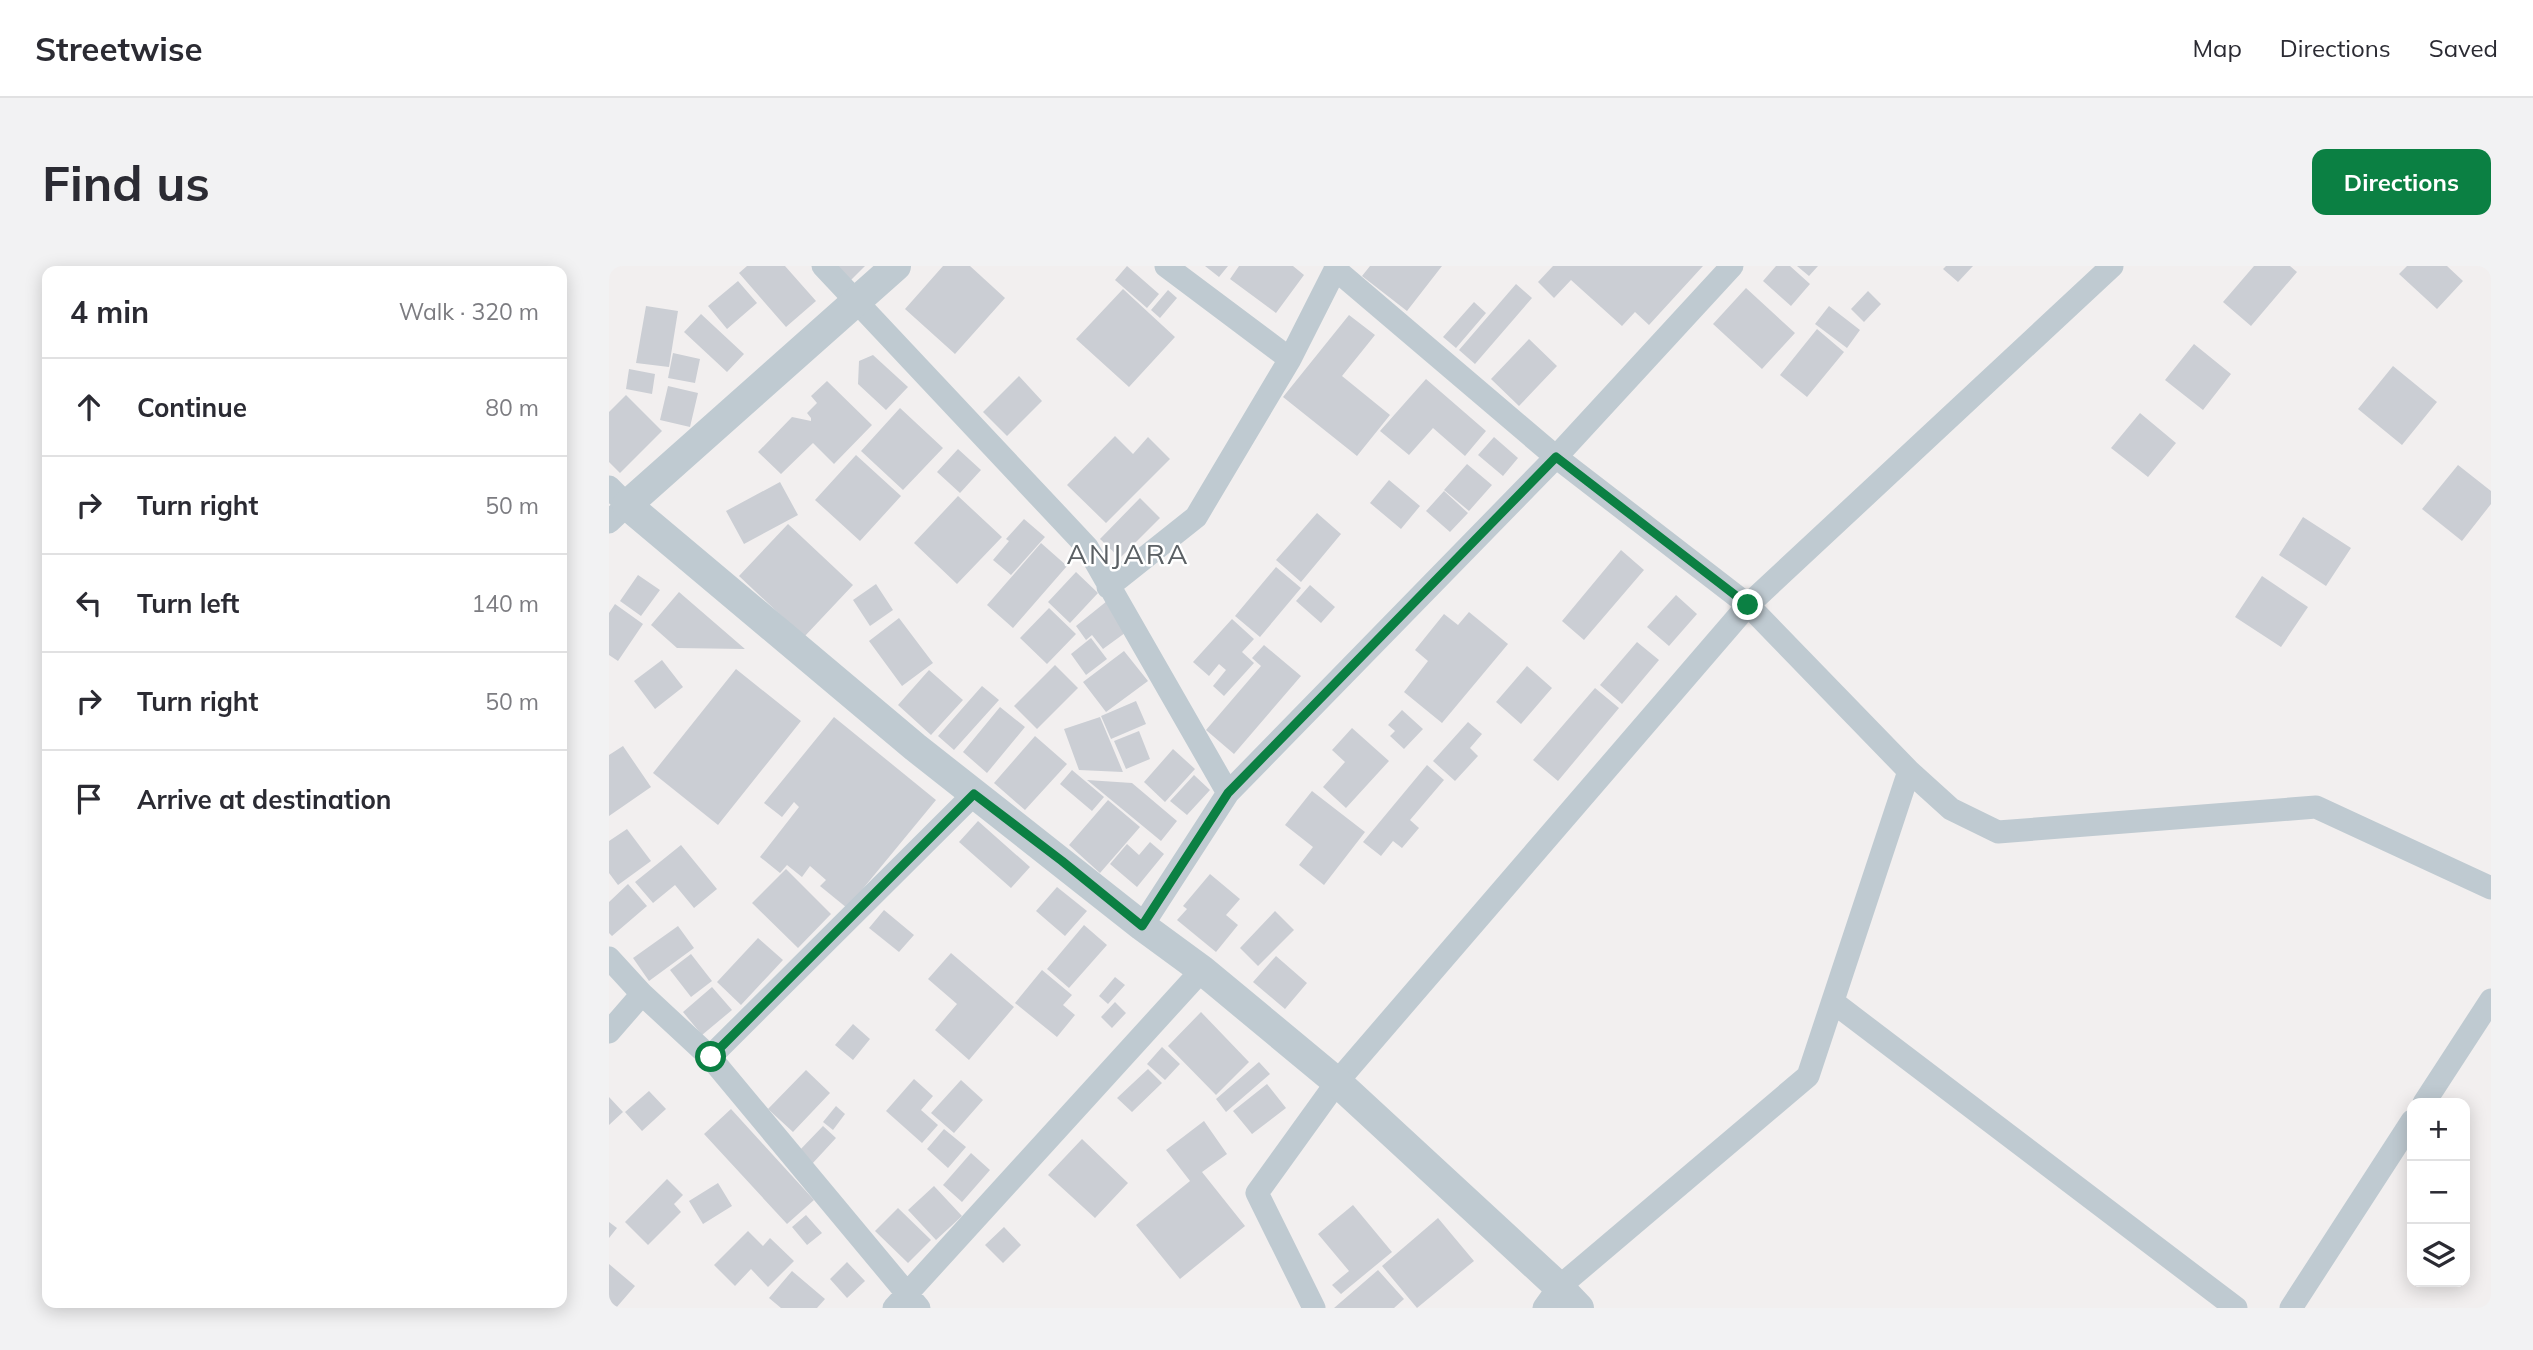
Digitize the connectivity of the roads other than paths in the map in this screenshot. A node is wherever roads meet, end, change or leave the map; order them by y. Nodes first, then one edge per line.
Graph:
1 (823, 266) edge
2 (896, 266) edge
3 (1166, 266) edge
4 (1732, 266) edge
5 (2112, 266) edge
6 (1336, 267) edge
7 (856, 300) junction
8 (1290, 359) junction
9 (1556, 457) junction
10 (615, 505) edge
11 (1108, 587) junction
12 (1748, 605) junction
13 (1909, 771) junction
14 (1228, 793) junction
15 (974, 794) junction
16 (2491, 888) edge
17 (1142, 926) junction
18 (609, 958) edge
19 (1202, 970) junction
20 (642, 994) junction
21 (2491, 1000) edge
22 (1833, 1002) junction
23 (609, 1032) edge
24 (711, 1057) junction
25 (1337, 1082) junction
26 (2427, 1098) edge
27 (2407, 1130) edge
28 (1551, 1297) edge
29 (906, 1304) edge
30 (1314, 1308) edge
31 (1579, 1308) edge
32 (2236, 1308) edge
33 (2291, 1308) edge

1 - 7 street
2 - 7 street
3 - 8 street
4 - 9 street
5 - 12 street
6 - 8 street
6 - 9 street
7 - 10 street
7 - 11 street
8 - 11 street
9 - 12 street
9 - 14 street
10 - 15 street
11 - 14 street
12 - 13 street
12 - 25 street
13 - 16 street
13 - 22 street
14 - 17 street
15 - 17 street
15 - 24 street
17 - 19 street
18 - 20 street
19 - 25 street
19 - 29 street
20 - 23 street
20 - 24 street
21 - 26 street
22 - 28 street
22 - 32 street
24 - 29 street
25 - 28 street
25 - 30 street
27 - 33 street
28 - 31 street

